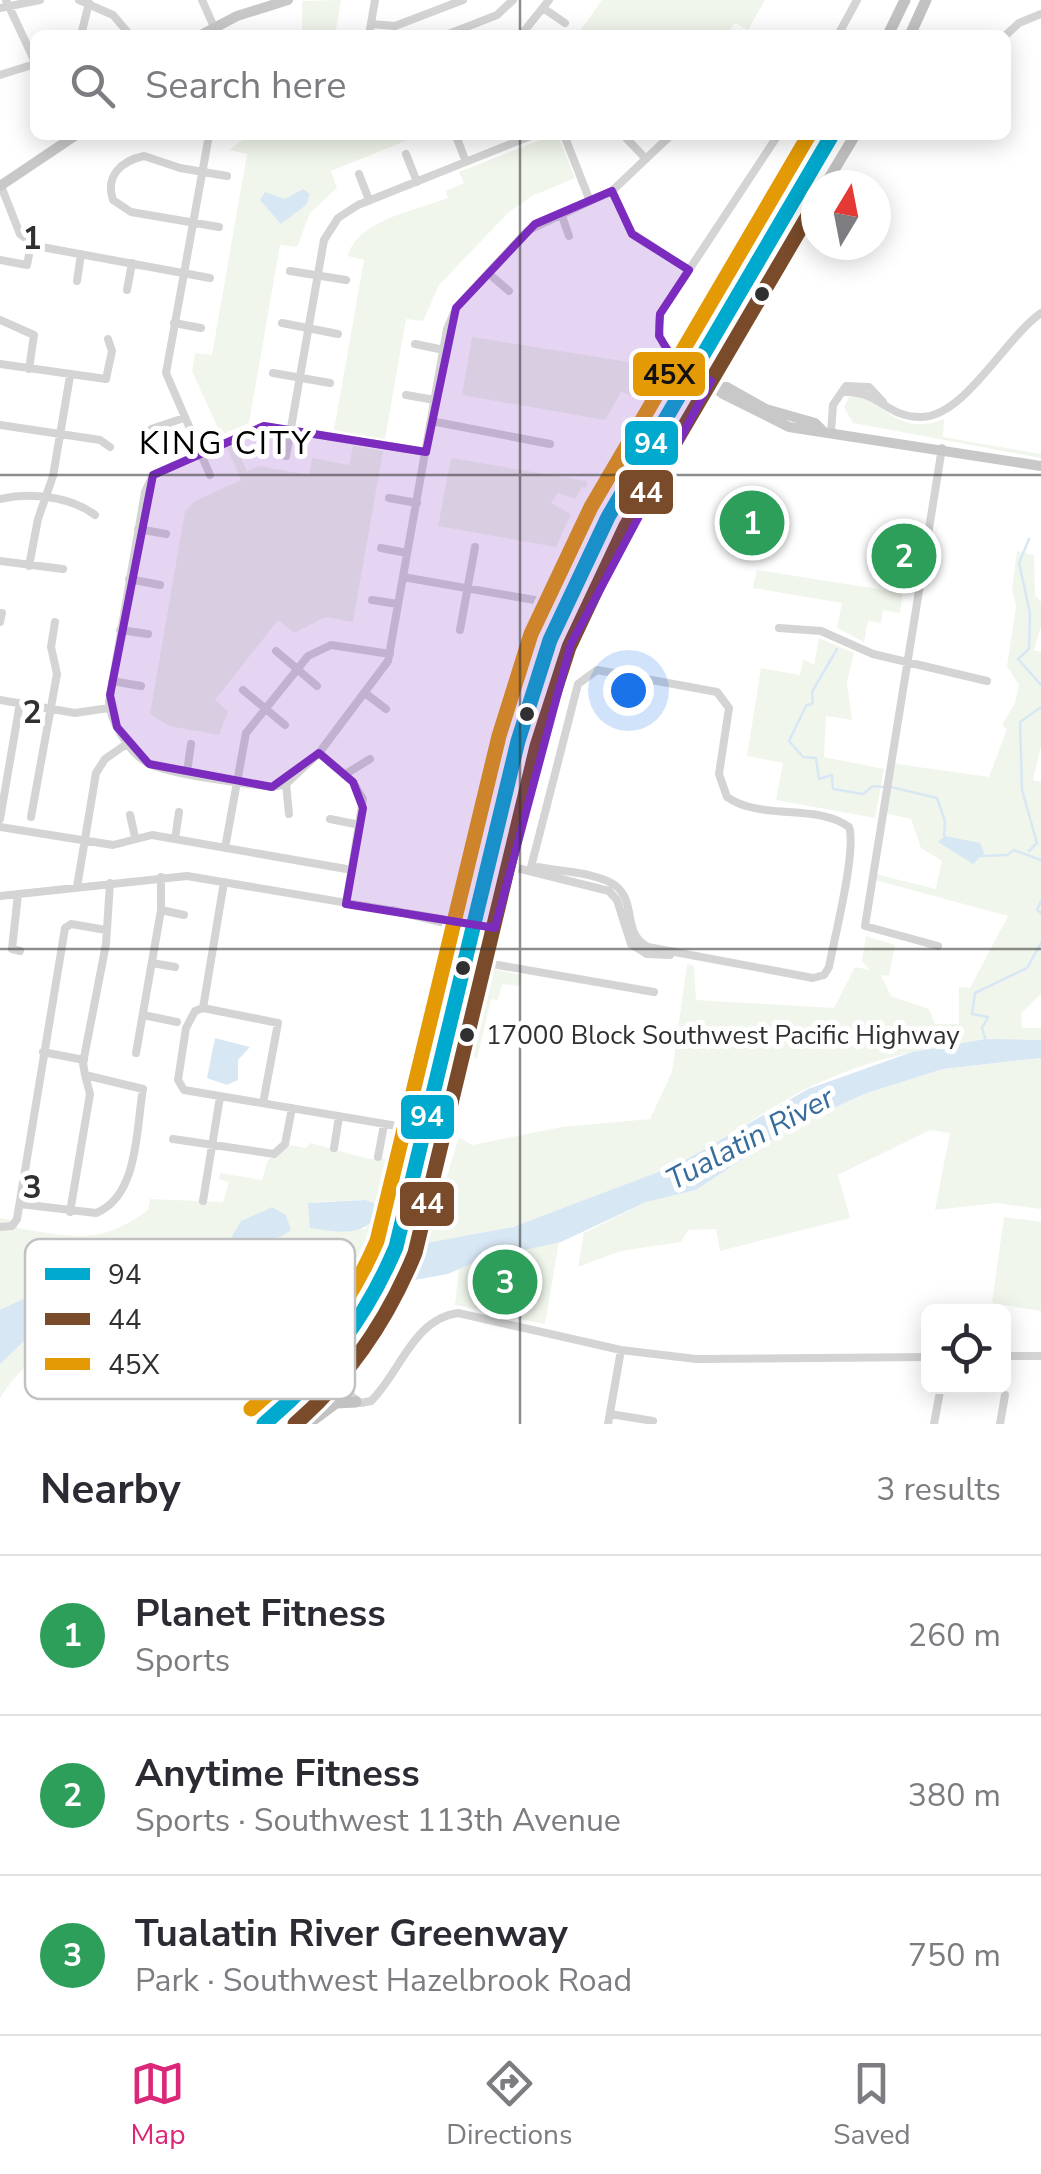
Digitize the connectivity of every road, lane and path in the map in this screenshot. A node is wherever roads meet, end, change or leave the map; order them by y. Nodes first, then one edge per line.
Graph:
1 (40, 0) edge
2 (78, 0) edge
3 (202, 0) edge
4 (288, 0) edge
5 (375, 0) edge
6 (387, 0) edge
7 (463, 0) edge
8 (513, 0) edge
9 (857, 0) edge
10 (904, 0) edge
11 (926, 0) edge
12 (89, 3) junction
13 (546, 4) edge
14 (5, 5) edge
15 (1041, 14) edge
16 (565, 23) dead end
17 (371, 24) junction
18 (214, 28) junction
19 (82, 30) edge
20 (126, 30) edge
21 (210, 30) edge
22 (370, 30) edge
23 (459, 30) edge
24 (527, 30) edge
25 (841, 30) edge
26 (890, 30) edge
27 (912, 30) edge
28 (1011, 31) edge
29 (30, 53) edge
30 (30, 65) edge
31 (0, 75) edge
32 (68, 140) edge
33 (208, 140) edge
34 (458, 140) edge
35 (510, 140) edge
36 (566, 140) edge
37 (628, 140) edge
38 (666, 140) edge
39 (775, 140) edge
40 (829, 140) edge
41 (852, 140) edge
42 (406, 154) dead end
43 (646, 159) junction
44 (466, 162) junction
45 (835, 170) edge
46 (200, 172) junction
47 (360, 174) dead end
48 (226, 176) dead end
49 (417, 182) junction
50 (0, 186) edge
51 (612, 192) junction
52 (370, 200) junction
53 (590, 201) junction
54 (561, 212) junction
55 (190, 222) junction
56 (219, 226) dead end
57 (801, 229) edge
58 (569, 236) dead end
59 (31, 244) junction
60 (81, 254) junction
61 (0, 260) edge
62 (132, 263) junction
63 (688, 270) junction
64 (290, 271) dead end
65 (488, 272) junction
66 (182, 273) junction
67 (317, 275) junction
68 (210, 278) dead end
69 (346, 280) dead end
70 (77, 282) dead end
71 (128, 290) dead end
72 (509, 291) dead end
73 (1041, 313) edge
74 (0, 320) edge
75 (282, 322) dead end
76 (174, 323) junction
77 (201, 328) dead end
78 (308, 328) junction
79 (338, 334) dead end
80 (108, 339) dead end
81 (416, 344) dead end
82 (444, 350) junction
83 (0, 364) edge
84 (29, 368) junction
85 (694, 370) junction
86 (272, 373) dead end
87 (70, 376) junction
88 (300, 378) junction
89 (330, 383) dead end
90 (715, 384) junction
91 (406, 396) dead end
92 (435, 400) junction
93 (184, 418) junction
94 (432, 421) junction
95 (0, 424) edge
96 (291, 428) junction
97 (152, 430) dead end
98 (826, 431) junction
99 (60, 434) junction
100 (550, 444) dead end
101 (110, 446) dead end
102 (942, 448) junction
103 (200, 452) junction
104 (426, 452) junction
105 (286, 456) dead end
106 (1041, 466) edge
107 (210, 475) dead end
108 (46, 498) junction
109 (389, 498) dead end
110 (0, 499) edge
111 (417, 503) junction
112 (95, 515) dead end
113 (138, 529) junction
114 (166, 534) dead end
115 (475, 547) dead end
116 (381, 548) dead end
117 (408, 553) junction
118 (0, 561) edge
119 (30, 566) junction
120 (63, 569) dead end
121 (403, 577) junction
122 (129, 579) junction
123 (160, 585) dead end
124 (467, 588) junction
125 (372, 600) dead end
126 (546, 602) dead end
127 (398, 604) junction
128 (55, 622) dead end
129 (779, 628) dead end
130 (120, 630) junction
131 (460, 630) dead end
132 (148, 634) dead end
133 (276, 650) dead end
134 (390, 654) junction
135 (906, 660) junction
136 (297, 669) junction
137 (112, 681) junction
138 (986, 682) dead end
139 (141, 686) dead end
140 (316, 686) dead end
141 (242, 690) dead end
142 (365, 693) junction
143 (0, 700) edge
144 (20, 703) junction
145 (51, 708) junction
146 (109, 708) junction
147 (264, 708) junction
148 (386, 709) dead end
149 (285, 725) dead end
150 (128, 743) junction
151 (191, 744) dead end
152 (319, 753) junction
153 (370, 759) dead end
154 (187, 772) junction
155 (344, 775) junction
156 (288, 778) junction
157 (237, 781) junction
158 (179, 812) dead end
159 (289, 814) dead end
160 (130, 815) dead end
161 (32, 817) dead end
162 (0, 819) edge
163 (330, 819) dead end
164 (360, 824) junction
165 (0, 827) edge
166 (135, 836) junction
167 (84, 840) junction
168 (174, 840) junction
169 (225, 848) junction
170 (509, 866) junction
171 (352, 870) junction
172 (530, 870) junction
173 (162, 877) junction
174 (224, 882) junction
175 (110, 883) junction
176 (76, 887) junction
177 (18, 894) junction
178 (0, 896) edge
179 (346, 904) junction
180 (162, 910) junction
181 (184, 914) dead end
182 (473, 927) junction
183 (106, 930) junction
184 (494, 931) junction
185 (938, 946) dead end
186 (12, 949) dead end
187 (152, 962) junction
188 (486, 963) junction
189 (176, 967) dead end
190 (654, 992) dead end
191 (203, 1008) junction
192 (143, 1015) junction
193 (177, 1022) dead end
194 (43, 1052) junction
195 (136, 1053) dead end
196 (84, 1060) junction
197 (85, 1075) junction
198 (220, 1097) junction
199 (264, 1098) dead end
200 (292, 1108) junction
201 (339, 1117) junction
202 (384, 1125) junction
203 (173, 1139) dead end
204 (212, 1146) junction
205 (334, 1148) dead end
206 (422, 1148) junction
207 (378, 1157) dead end
208 (203, 1200) dead end
209 (20, 1204) junction
210 (70, 1212) junction
211 (0, 1227) edge
212 (355, 1329) edge
213 (621, 1350) junction
214 (1011, 1356) edge
215 (1041, 1356) edge
216 (921, 1358) edge
217 (355, 1362) edge
218 (940, 1394) edge
219 (1005, 1395) dead end
220 (324, 1399) edge
221 (354, 1399) edge
222 (292, 1401) joint
223 (356, 1402) junction
224 (609, 1419) edge
225 (653, 1422) edge
226 (301, 1423) edge
227 (264, 1424) edge
228 (934, 1424) edge
229 (1000, 1424) edge

1 - 14 street
2 - 12 street
3 - 18 street
4 - 18 main road
5 - 6 street
5 - 17 street
7 - 17 street
8 - 23 street
9 - 25 street
10 - 26 highway
11 - 27 highway
12 - 19 street
12 - 20 street
13 - 16 street
13 - 24 street
14 - 29 street
15 - 28 street
17 - 22 street
18 - 21 main road
30 - 31 street
32 - 50 main road
33 - 46 street
34 - 44 street
35 - 44 street
36 - 53 street
37 - 43 street
38 - 43 street
39 - 63 street
40 - 85 highway
41 - 45 highway
42 - 49 street
43 - 51 street
44 - 49 street
46 - 48 street
46 - 55 street
46 - 55 street
47 - 52 street
49 - 52 street
50 - 59 street
51 - 53 street
51 - 63 street
52 - 67 street
53 - 54 street
54 - 58 street
54 - 65 street
55 - 56 street
55 - 66 street
57 - 90 highway
59 - 60 street
59 - 61 street
60 - 62 street
60 - 70 street
62 - 66 street
62 - 71 street
63 - 85 street
64 - 67 street
65 - 72 street
65 - 82 street
66 - 68 street
66 - 76 street
67 - 69 street
67 - 78 street
73 - 98 street
74 - 84 street
75 - 78 street
76 - 77 street
76 - 93 street
78 - 79 street
78 - 88 street
80 - 87 street
81 - 82 street
82 - 92 street
83 - 84 street
84 - 87 street
85 - 90 main road
85 - 182 highway
86 - 88 street
87 - 99 street
88 - 89 street
88 - 96 street
90 - 98 main road
90 - 170 highway
91 - 92 street
92 - 94 street
93 - 97 street
93 - 103 street
94 - 100 street
94 - 104 street
95 - 99 street
96 - 103 street
96 - 104 street
96 - 105 street
98 - 102 main road
99 - 101 street
99 - 108 street
102 - 106 main road
102 - 135 street
103 - 107 street
103 - 113 street
104 - 111 street
108 - 110 street
108 - 112 street
108 - 119 street
109 - 111 street
111 - 117 street
113 - 114 street
113 - 122 street
115 - 124 street
116 - 117 street
117 - 121 street
118 - 119 street
119 - 120 street
121 - 124 street
121 - 127 street
122 - 123 street
122 - 130 street
124 - 126 street
124 - 131 street
125 - 127 street
127 - 134 street
128 - 145 street
129 - 135 street
130 - 132 street
130 - 137 street
133 - 136 street
134 - 136 street
134 - 142 street
135 - 138 street
135 - 185 street
136 - 140 street
136 - 147 street
137 - 139 street
137 - 146 street
141 - 147 street
142 - 148 street
142 - 152 street
143 - 144 street
144 - 145 street
144 - 162 street
145 - 146 street
145 - 161 street
146 - 150 street
147 - 149 street
147 - 157 street
150 - 154 street
150 - 167 street
151 - 154 street
152 - 155 street
152 - 156 street
153 - 155 street
154 - 157 street
155 - 164 street
156 - 157 street
156 - 159 street
157 - 169 street
158 - 168 street
160 - 166 street
163 - 164 street
164 - 171 street
165 - 167 street
166 - 167 street
166 - 168 street
167 - 176 street
168 - 169 street
169 - 171 street
170 - 172 street
170 - 184 highway
171 - 179 street
172 - 172 street
173 - 174 street
173 - 175 street
173 - 180 street
174 - 179 street
174 - 191 street
175 - 176 street
175 - 183 street
176 - 177 street
177 - 178 street
177 - 186 street
179 - 182 street
180 - 181 street
180 - 187 street
182 - 184 street
182 - 206 highway
183 - 194 street
183 - 196 street
184 - 188 highway
187 - 189 street
187 - 192 street
188 - 190 street
188 - 217 highway
191 - 198 street
191 - 199 street
192 - 193 street
192 - 195 street
194 - 196 street
194 - 209 street
196 - 197 street
197 - 210 street
197 - 210 street
198 - 200 street
198 - 204 street
200 - 201 street
200 - 204 street
201 - 202 street
201 - 205 street
202 - 206 street
202 - 207 street
203 - 204 street
204 - 208 street
206 - 212 highway
209 - 210 street
209 - 211 street
213 - 216 street
213 - 223 street
213 - 224 street
214 - 215 street
218 - 228 street
219 - 229 street
220 - 226 highway
221 - 223 street
222 - 226 highway
222 - 227 highway
223 - 226 highway
224 - 225 street

